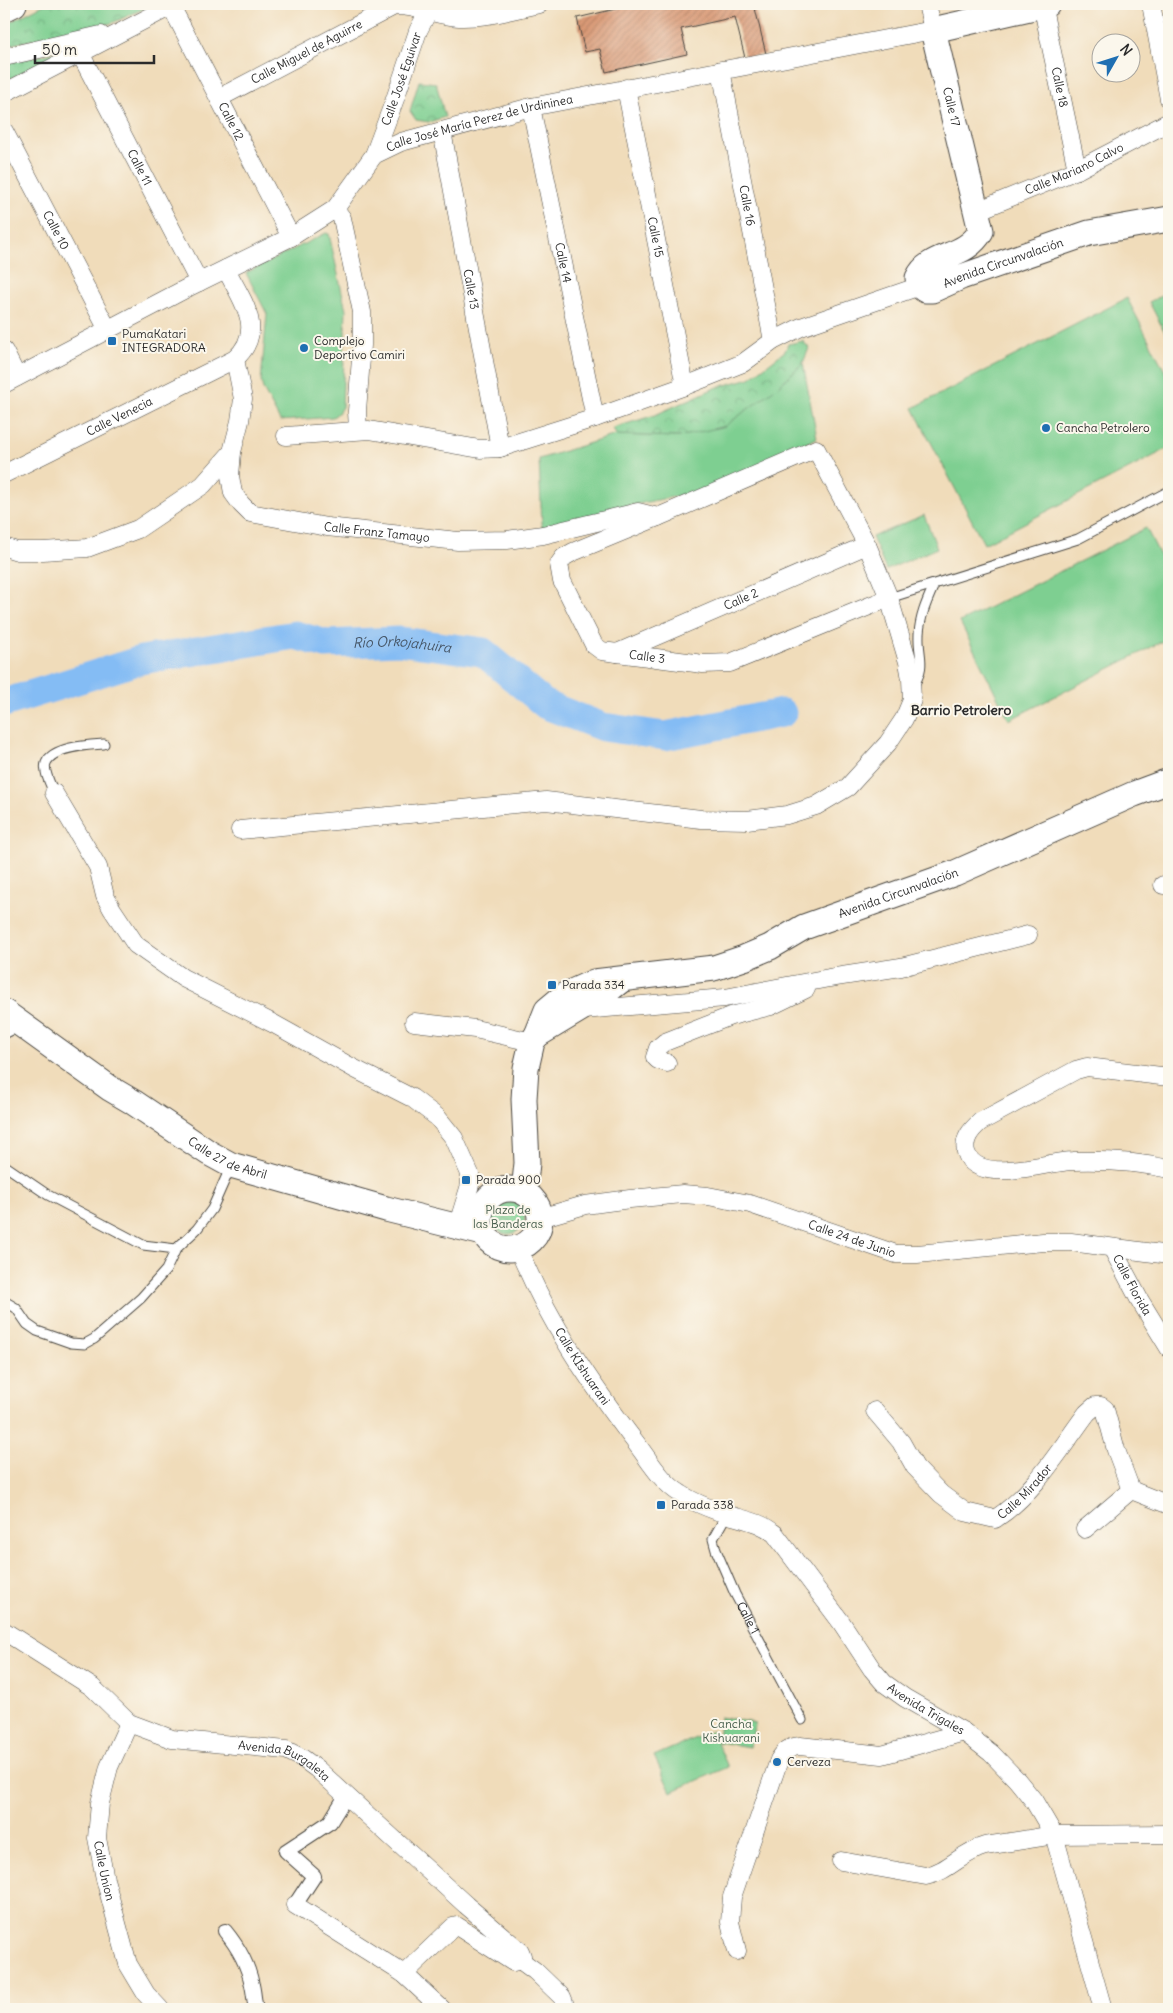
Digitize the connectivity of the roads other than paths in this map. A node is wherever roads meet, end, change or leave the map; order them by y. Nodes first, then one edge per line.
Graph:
1 (14, 4) edge
2 (540, 4) edge
3 (927, 4) edge
4 (1044, 4) edge
5 (1151, 4) edge
6 (173, 5) edge
7 (430, 7) edge
8 (4, 9) edge
9 (126, 29) junction
10 (933, 30) junction
11 (80, 53) junction
12 (4, 57) edge
13 (721, 70) junction
14 (626, 88) junction
15 (4, 94) edge
16 (219, 98) junction
17 (1169, 99) edge
18 (531, 107) junction
19 (1169, 122) edge
20 (4, 131) edge
21 (442, 132) junction
22 (374, 155) junction
23 (1077, 170) junction
24 (336, 209) junction
25 (977, 211) junction
26 (1169, 219) edge
27 (291, 237) junction
28 (226, 269) junction
29 (199, 282) junction
30 (920, 286) junction
31 (108, 330) junction
32 (773, 341) junction
33 (4, 351) edge
34 (235, 359) junction
35 (10, 380) edge
36 (685, 386) junction
37 (595, 418) junction
38 (358, 430) junction
39 (286, 436) dead end
40 (500, 448) junction
41 (232, 452) junction
42 (4, 474) edge
43 (1169, 491) edge
44 (658, 517) junction
45 (866, 545) junction
46 (4, 547) edge
47 (934, 585) junction
48 (889, 598) junction
49 (616, 653) junction
50 (912, 691) junction
51 (104, 744) dead end
52 (1169, 782) edge
53 (54, 793) joint
54 (240, 830) dead end
55 (1028, 935) dead end
56 (829, 978) junction
57 (572, 1003) junction
58 (414, 1022) dead end
59 (10, 1023) edge
60 (534, 1038) junction
61 (667, 1063) dead end
62 (1169, 1077) edge
63 (4, 1165) edge
64 (231, 1165) junction
65 (1169, 1169) edge
66 (524, 1192) junction
67 (540, 1218) junction
68 (457, 1227) junction
69 (484, 1233) junction
70 (518, 1248) junction
71 (1112, 1248) junction
72 (176, 1249) junction
73 (1169, 1255) edge
74 (4, 1302) edge
75 (1169, 1348) edge
76 (875, 1411) dead end
77 (660, 1476) joint
78 (1130, 1490) junction
79 (1169, 1505) edge
80 (727, 1514) junction
81 (1085, 1529) dead end
82 (4, 1631) edge
83 (802, 1720) dead end
84 (129, 1724) junction
85 (964, 1732) junction
86 (346, 1796) junction
87 (1169, 1834) edge
88 (1054, 1835) junction
89 (840, 1861) dead end
90 (295, 1905) joint
91 (225, 1932) dead end
92 (738, 1951) dead end
93 (520, 1960) junction
94 (404, 1974) junction
95 (564, 2007) dead end
96 (160, 2009) edge
97 (256, 2009) edge
98 (442, 2009) edge
99 (1104, 2009) edge

1 - 8 main road
2 - 7 street, Calle Miguel de Aguirre
3 - 10 street, Calle 17
4 - 10 main road
4 - 23 street, Calle 18
5 - 17 street
6 - 9 street
6 - 16 street, Calle 12
7 - 16 street, Calle Miguel de Aguirre
7 - 22 street, Calle José Eguivar
9 - 11 street
9 - 12 street
10 - 13 street, Calle José María Perez de Urdininea
10 - 25 main road, Calle 17
11 - 15 street
11 - 29 street, Calle 11
13 - 14 street, Calle José María Perez de Urdininea
13 - 32 street, Calle 16
14 - 18 street, Calle José María Perez de Urdininea
14 - 36 street, Calle 15
16 - 27 street, Calle 12
18 - 21 street, Calle José María Perez de Urdininea
18 - 37 street, Calle 14
19 - 23 street, Calle Mariano Calvo
20 - 31 street, Calle 10
21 - 22 street, Calle José María Perez de Urdininea
21 - 40 street, Calle 13
22 - 24 street, Calle José María Perez de Urdininea
23 - 25 street, Calle Mariano Calvo
24 - 27 street, Calle José María Perez de Urdininea
24 - 38 street
25 - 30 main road, Avenida Circunvalación
26 - 30 main road, Avenida Circunvalación
27 - 28 street, Calle José María Perez de Urdininea
28 - 29 street, Calle José María Perez de Urdininea
28 - 34 street
29 - 31 street, Calle José María Perez de Urdininea
30 - 32 street
31 - 35 street, Calle José María Perez de Urdininea
32 - 36 street
33 - 35 street
34 - 41 street, Calle Franz Tamayo
34 - 42 street, Calle Venecia
36 - 37 street
37 - 40 street
38 - 39 street
38 - 40 street
41 - 44 street, Calle Franz Tamayo
41 - 46 street
43 - 47 lane
44 - 45 street
44 - 49 street, Calle 3
45 - 48 street
45 - 49 street, Calle 2
47 - 48 lane
47 - 50 lane
48 - 49 street, Calle 3
48 - 50 street
50 - 54 street
51 - 53 lane
52 - 57 main road, Avenida Circunvalación
53 - 68 street
55 - 56 street
56 - 57 street
56 - 61 street
57 - 60 main road, Avenida Circunvalación
58 - 60 street
59 - 64 main road, Calle 27 de Abril
60 - 66 main road
62 - 65 street
63 - 72 lane
64 - 68 main road, Calle 27 de Abril
64 - 72 lane
66 - 67 main road
66 - 69 main road
67 - 70 main road
67 - 71 street, Calle 24 de Junio
68 - 69 main road, Calle 27 de Abril
69 - 70 main road
70 - 77 street, Calle KIshuarani
71 - 73 street, Calle 24 de Junio
71 - 75 street, Calle Florida
72 - 74 lane
76 - 78 street, Calle Mirador
77 - 80 street, Avenida Trigales
78 - 79 street
78 - 81 street
80 - 83 lane, Calle 1
80 - 85 street, Avenida Trigales
82 - 84 street, Avenida Burgaleta
84 - 86 street, Avenida Burgaleta
84 - 96 street, Calle Union
85 - 88 street, Avenida Trigales
85 - 92 street
86 - 90 street
86 - 93 street, Avenida Burgaleta
87 - 88 street
88 - 89 street
88 - 99 street, Avenida Trigales
90 - 94 street
91 - 97 street
93 - 94 street
93 - 95 street
94 - 98 street

